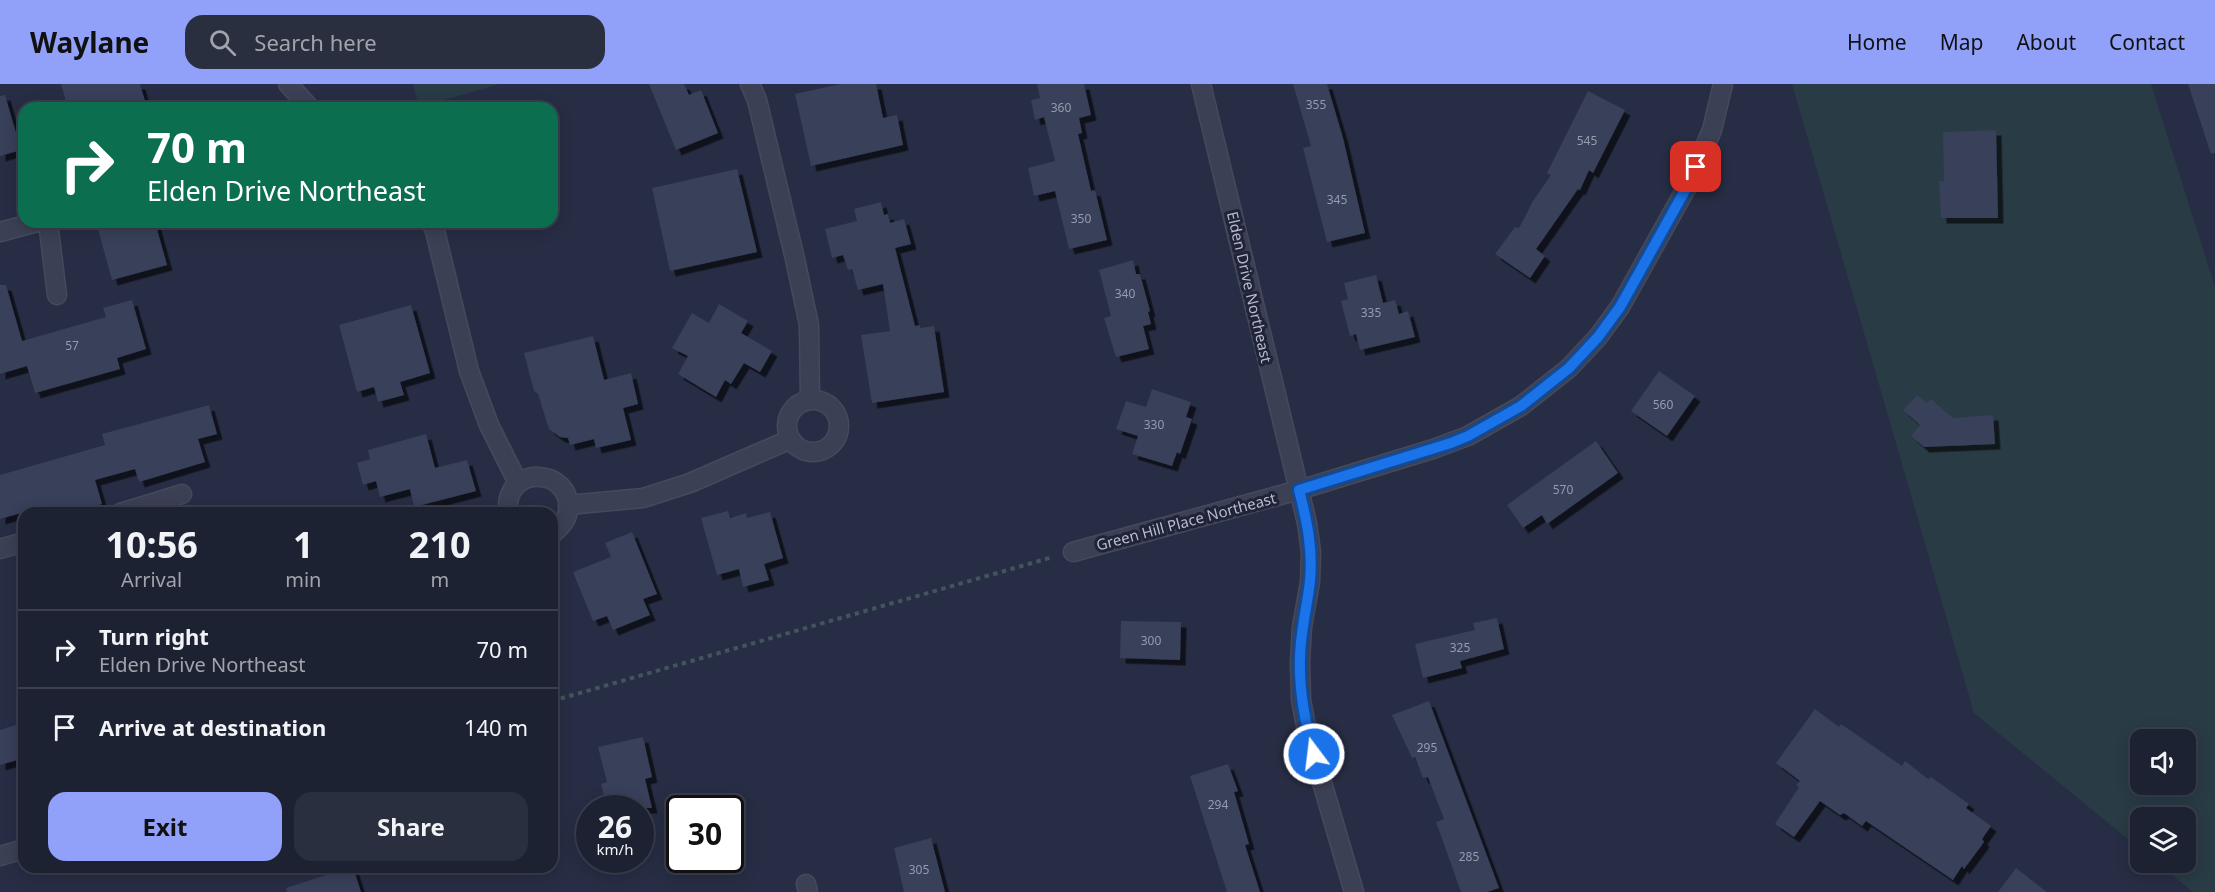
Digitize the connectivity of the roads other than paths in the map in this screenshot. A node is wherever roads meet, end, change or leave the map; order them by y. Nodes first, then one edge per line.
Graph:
1 (288, 84) edge
2 (750, 84) edge
3 (1202, 84) edge
4 (1723, 84) edge
5 (304, 102) edge
6 (18, 227) edge
7 (49, 228) edge
8 (434, 228) edge
9 (0, 232) edge
10 (57, 295) dead end
11 (810, 400) junction
12 (791, 439) junction
13 (518, 483) junction
14 (1299, 490) junction
15 (182, 494) dead end
16 (568, 505) junction
17 (140, 507) edge
18 (507, 507) edge
19 (558, 529) edge
20 (18, 544) edge
21 (0, 549) edge
22 (1073, 552) road end
23 (18, 851) edge
24 (0, 856) edge
25 (1354, 892) edge

1 - 5 street
2 - 11 street
3 - 14 street, Elden Drive Northeast
4 - 14 street
6 - 9 street
7 - 10 street
8 - 13 street
11 - 12 street
11 - 12 street
12 - 16 street
13 - 16 street
13 - 18 street
14 - 22 street, Green Hill Place Northeast
14 - 25 street, Elden Drive Northeast
15 - 17 street
16 - 19 street
20 - 21 street
23 - 24 street

